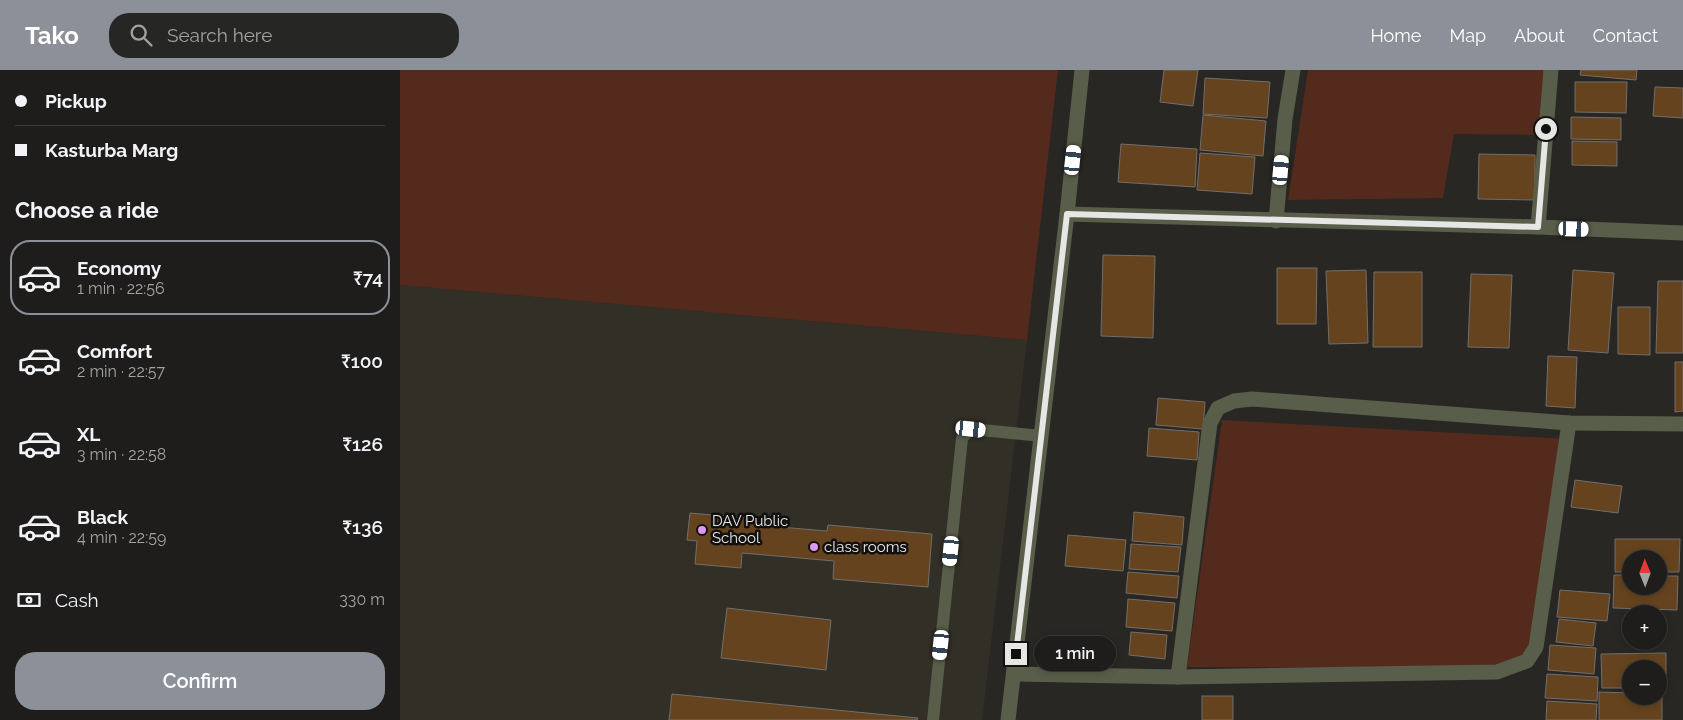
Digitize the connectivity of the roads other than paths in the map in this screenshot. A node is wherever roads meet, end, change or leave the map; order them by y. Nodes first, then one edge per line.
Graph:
1 (1082, 70) edge
2 (1293, 70) edge
3 (1551, 70) edge
4 (1067, 214) junction
5 (1276, 221) junction
6 (1538, 227) junction
7 (1683, 233) edge
8 (1570, 424) junction
9 (1683, 424) edge
10 (1042, 436) junction
11 (1014, 674) junction
12 (1178, 677) junction
13 (933, 720) edge
14 (1008, 720) edge

1 - 4 street
2 - 5 street
3 - 6 street
4 - 5 street
4 - 10 street
5 - 6 street
6 - 7 street
8 - 9 street
8 - 12 street
8 - 12 street
10 - 11 street
10 - 13 lane
11 - 12 street
11 - 14 street

